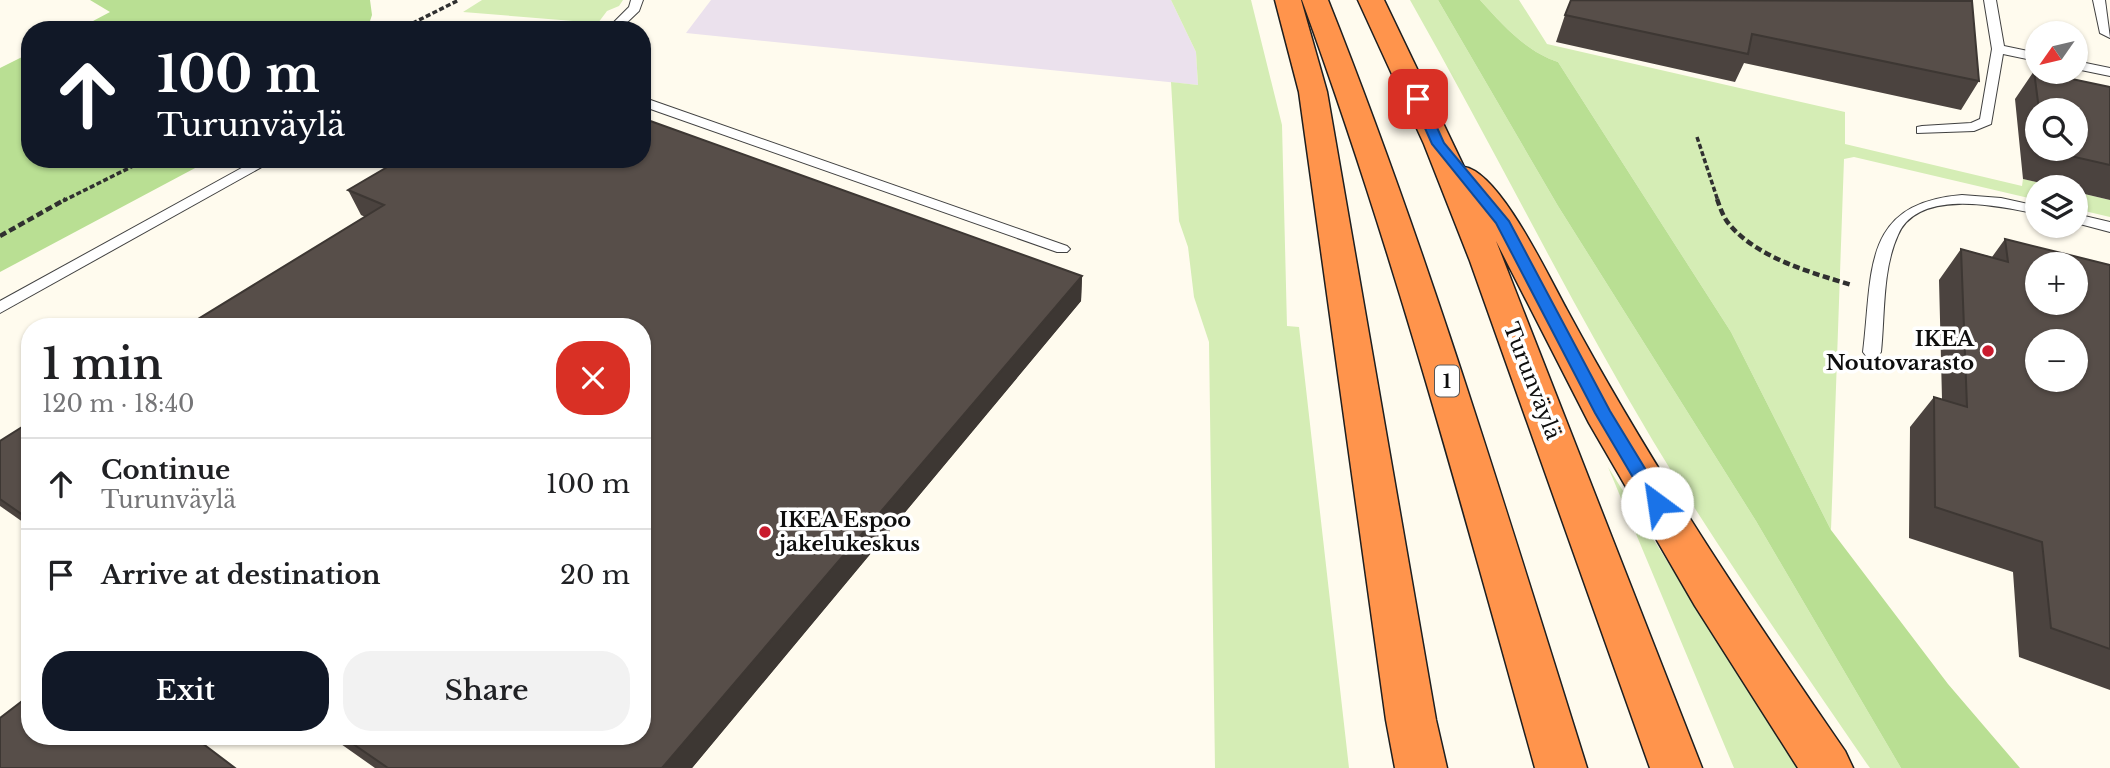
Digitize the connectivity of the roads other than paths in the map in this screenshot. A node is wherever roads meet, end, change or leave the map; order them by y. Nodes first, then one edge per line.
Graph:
1 (637, 0) edge
2 (1288, 0) edge
3 (1315, 0) edge
4 (1371, 0) edge
5 (1990, 0) edge
6 (2099, 0) edge
7 (621, 21) edge
8 (2110, 34) edge
9 (1998, 49) junction
10 (2025, 55) edge
11 (2088, 67) edge
12 (2110, 72) edge
13 (651, 104) edge
14 (1922, 130) dead end
15 (1438, 144) junction
16 (254, 168) edge
17 (2025, 207) edge
18 (2088, 222) edge
19 (2110, 227) edge
20 (1062, 250) dead end
21 (0, 308) edge
22 (1872, 352) dead end
23 (1410, 744) edge
24 (1421, 768) edge
25 (1561, 768) edge
26 (1676, 768) edge
27 (1826, 768) edge

1 - 7 lane
2 - 23 highway
3 - 25 highway, 1
4 - 15 highway, Turunväylä
5 - 9 lane
6 - 8 lane
9 - 10 lane
9 - 14 lane
11 - 12 lane
13 - 20 lane
15 - 26 highway, Turunväylä
15 - 27 highway
16 - 21 lane
17 - 22 lane
18 - 19 lane
23 - 24 highway

